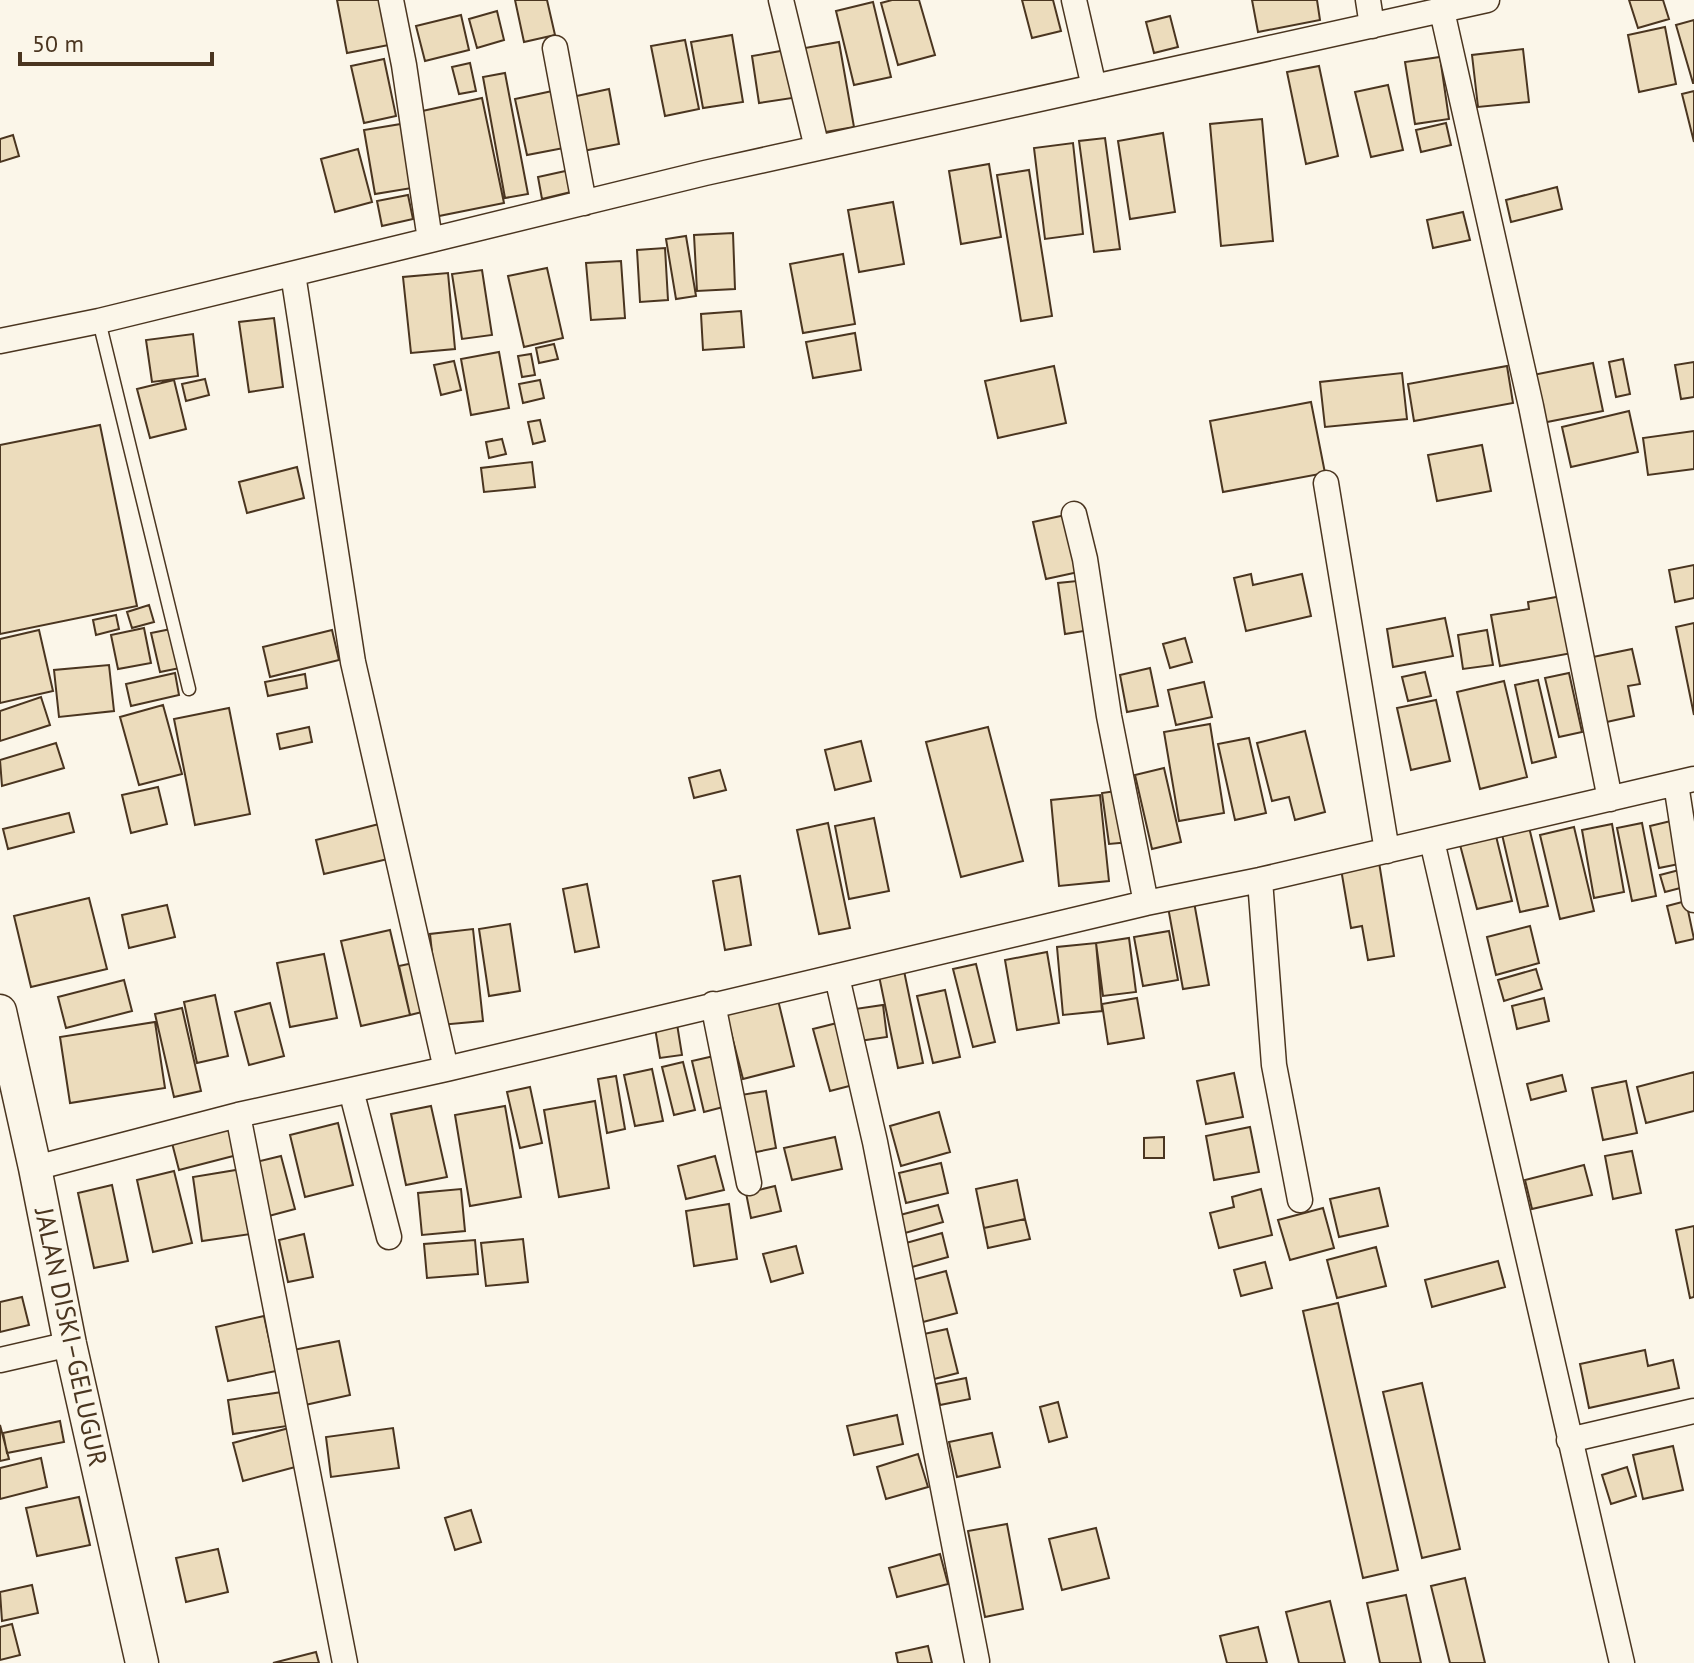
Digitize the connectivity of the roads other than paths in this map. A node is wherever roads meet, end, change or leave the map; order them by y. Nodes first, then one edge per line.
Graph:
1 (391, 0) edge
2 (781, 0) edge
3 (1074, 0) edge
4 (1368, 0) edge
5 (1487, 0) edge
6 (1442, 11) junction
7 (1372, 26) junction
8 (555, 48) dead end
9 (1094, 87) junction
10 (817, 148) junction
11 (584, 203) junction
12 (430, 240) junction
13 (293, 274) junction
14 (99, 321) junction
15 (0, 341) edge
16 (1326, 483) dead end
17 (1074, 514) dead end
18 (189, 689) dead end
19 (1685, 782) edge
20 (1610, 799) junction
21 (1432, 841) junction
22 (1387, 851) junction
23 (1260, 880) junction
24 (1694, 900) edge
25 (1146, 903) junction
26 (837, 977) junction
27 (713, 1004) junction
28 (0, 1011) edge
29 (446, 1069) junction
30 (351, 1090) junction
31 (238, 1115) junction
32 (35, 1168) junction
33 (749, 1183) dead end
34 (1300, 1200) dead end
35 (389, 1237) dead end
36 (70, 1344) junction
37 (0, 1360) edge
38 (1694, 1411) edge
39 (1569, 1440) junction
40 (977, 1661) dead end
41 (142, 1663) edge
42 (345, 1663) edge
43 (1622, 1663) edge

1 - 12 street
2 - 10 street
3 - 9 street
4 - 7 street
5 - 6 street
6 - 7 street
6 - 20 street
7 - 9 street
8 - 11 street
9 - 10 street
10 - 11 street
11 - 12 street
12 - 13 street
13 - 14 street
13 - 29 street
14 - 15 street
14 - 18 lane
16 - 22 street
17 - 25 street
19 - 20 street
19 - 24 street
20 - 21 street
21 - 22 street
21 - 39 street
22 - 23 street
23 - 25 street
23 - 34 street
25 - 26 street
26 - 27 street
26 - 40 street
27 - 29 street
27 - 33 street
28 - 32 main road, JALAN DISKI–GELUGUR
29 - 30 street
30 - 31 street
30 - 35 street
31 - 32 street
31 - 42 street
32 - 36 main road, JALAN DISKI–GELUGUR
36 - 37 street
36 - 41 main road, JALAN DISKI–GELUGUR
38 - 39 street
39 - 43 street

